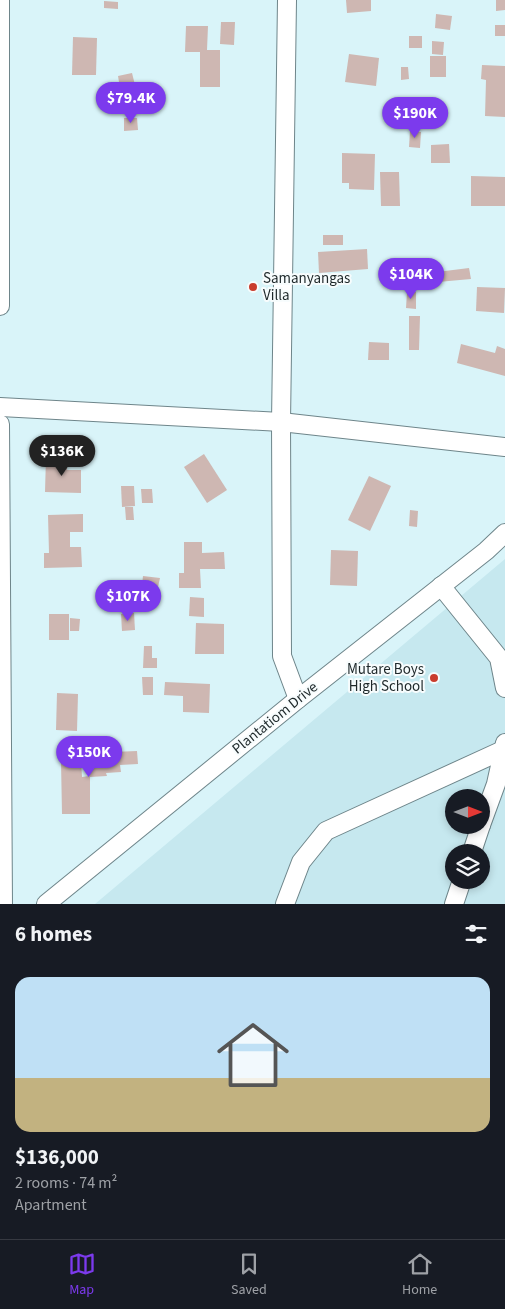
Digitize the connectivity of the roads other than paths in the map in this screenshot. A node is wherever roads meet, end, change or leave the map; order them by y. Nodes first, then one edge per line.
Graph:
1 (0, 0) edge
2 (287, 0) edge
3 (0, 306) edge
4 (0, 407) edge
5 (281, 422) junction
6 (0, 424) edge
7 (505, 447) edge
8 (505, 533) edge
9 (441, 586) junction
10 (505, 688) edge
11 (298, 699) junction
12 (504, 747) edge
13 (490, 800) edge
14 (459, 889) edge
15 (3, 904) edge
16 (46, 904) edge
17 (285, 904) edge
18 (454, 904) edge

1 - 3 street
2 - 5 street
4 - 5 street
5 - 7 street
5 - 11 street
6 - 15 street
8 - 9 street, Plantatiom Drive
9 - 10 street
9 - 11 street, Plantatiom Drive
11 - 16 street, Plantatiom Drive
12 - 13 street
12 - 17 street
14 - 18 street

